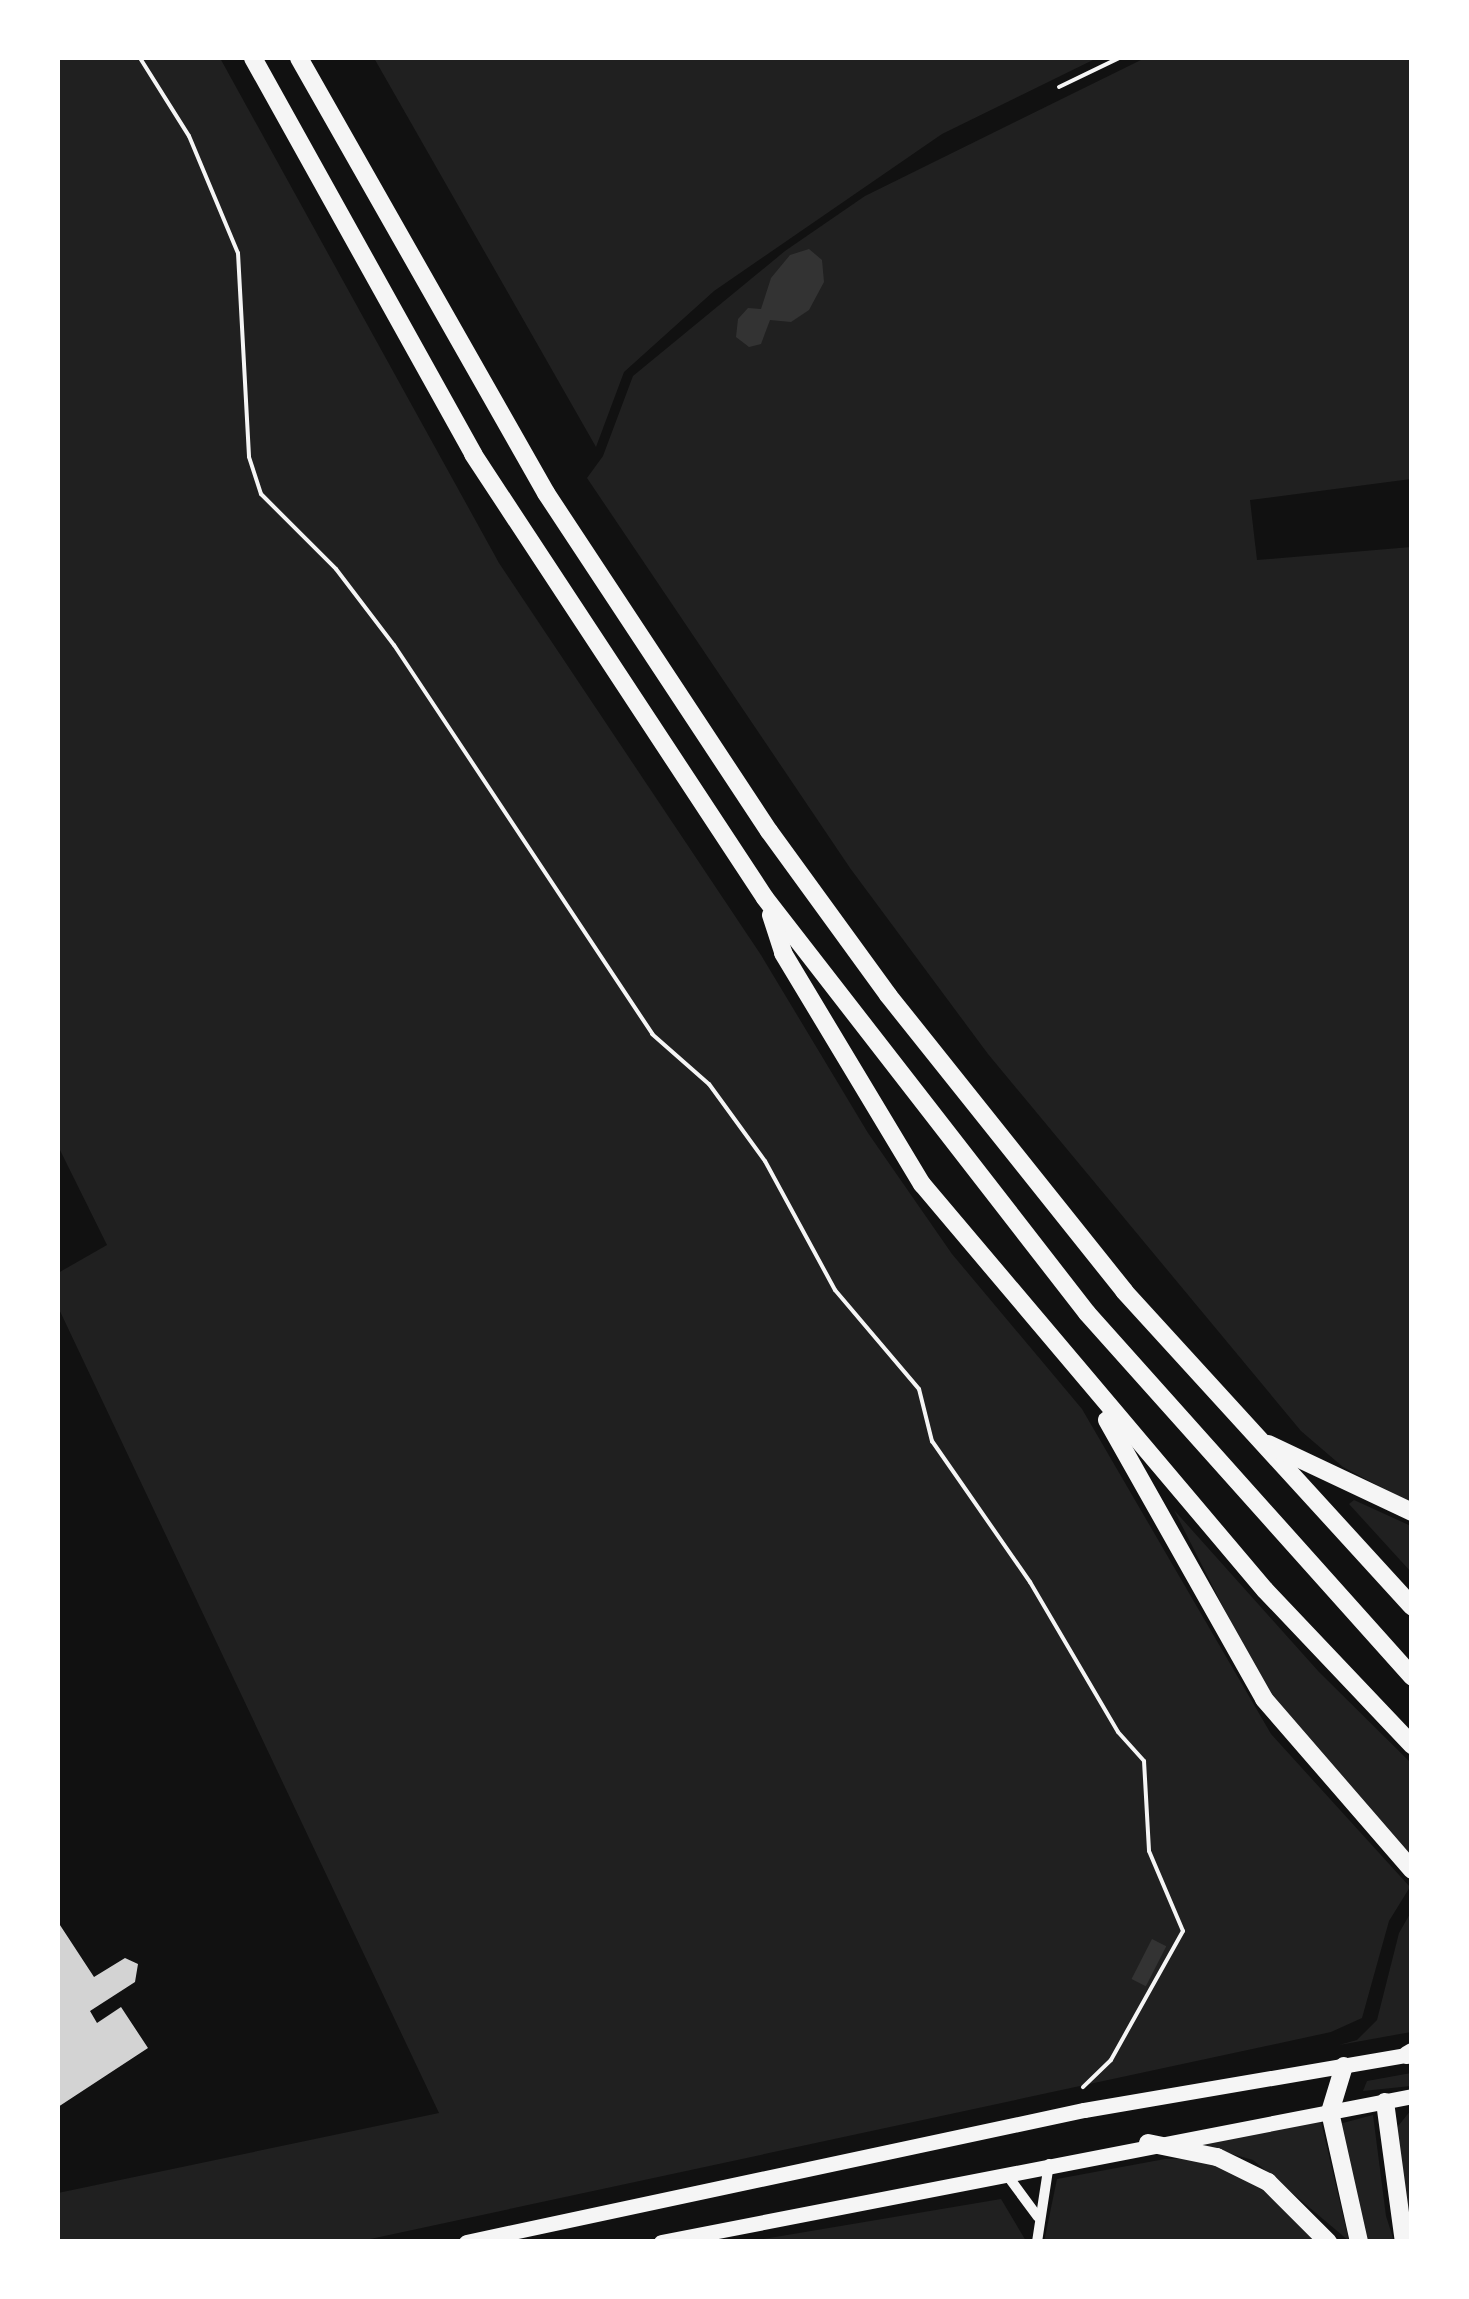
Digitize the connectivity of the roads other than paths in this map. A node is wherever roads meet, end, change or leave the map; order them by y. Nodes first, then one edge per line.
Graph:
1 (253, 58) edge
2 (300, 58) edge
3 (765, 898) junction
4 (1086, 1385) junction
5 (1258, 1440) junction
6 (1412, 1512) edge
7 (1412, 1606) edge
8 (1412, 1677) edge
9 (1412, 1746) edge
10 (1412, 1870) edge
11 (1410, 2054) edge
12 (1344, 2066) junction
13 (1412, 2096) edge
14 (1385, 2102) junction
15 (1330, 2112) junction
16 (1148, 2142) junction
17 (1049, 2162) junction
18 (1003, 2171) junction
19 (1038, 2218) junction
20 (466, 2242) edge
21 (661, 2242) edge
22 (1038, 2242) edge
23 (1328, 2242) edge
24 (1359, 2242) edge
25 (1404, 2242) edge

1 - 3 highway
2 - 5 highway
3 - 4 highway
3 - 8 highway
4 - 9 highway
4 - 10 highway
5 - 6 highway
5 - 7 highway
11 - 12 main road
12 - 15 highway
12 - 20 main road
13 - 14 main road
14 - 15 main road
14 - 25 highway
15 - 16 main road
15 - 24 highway
16 - 17 main road
16 - 23 highway
17 - 18 main road
17 - 19 street
18 - 19 street
18 - 21 main road
19 - 22 street

